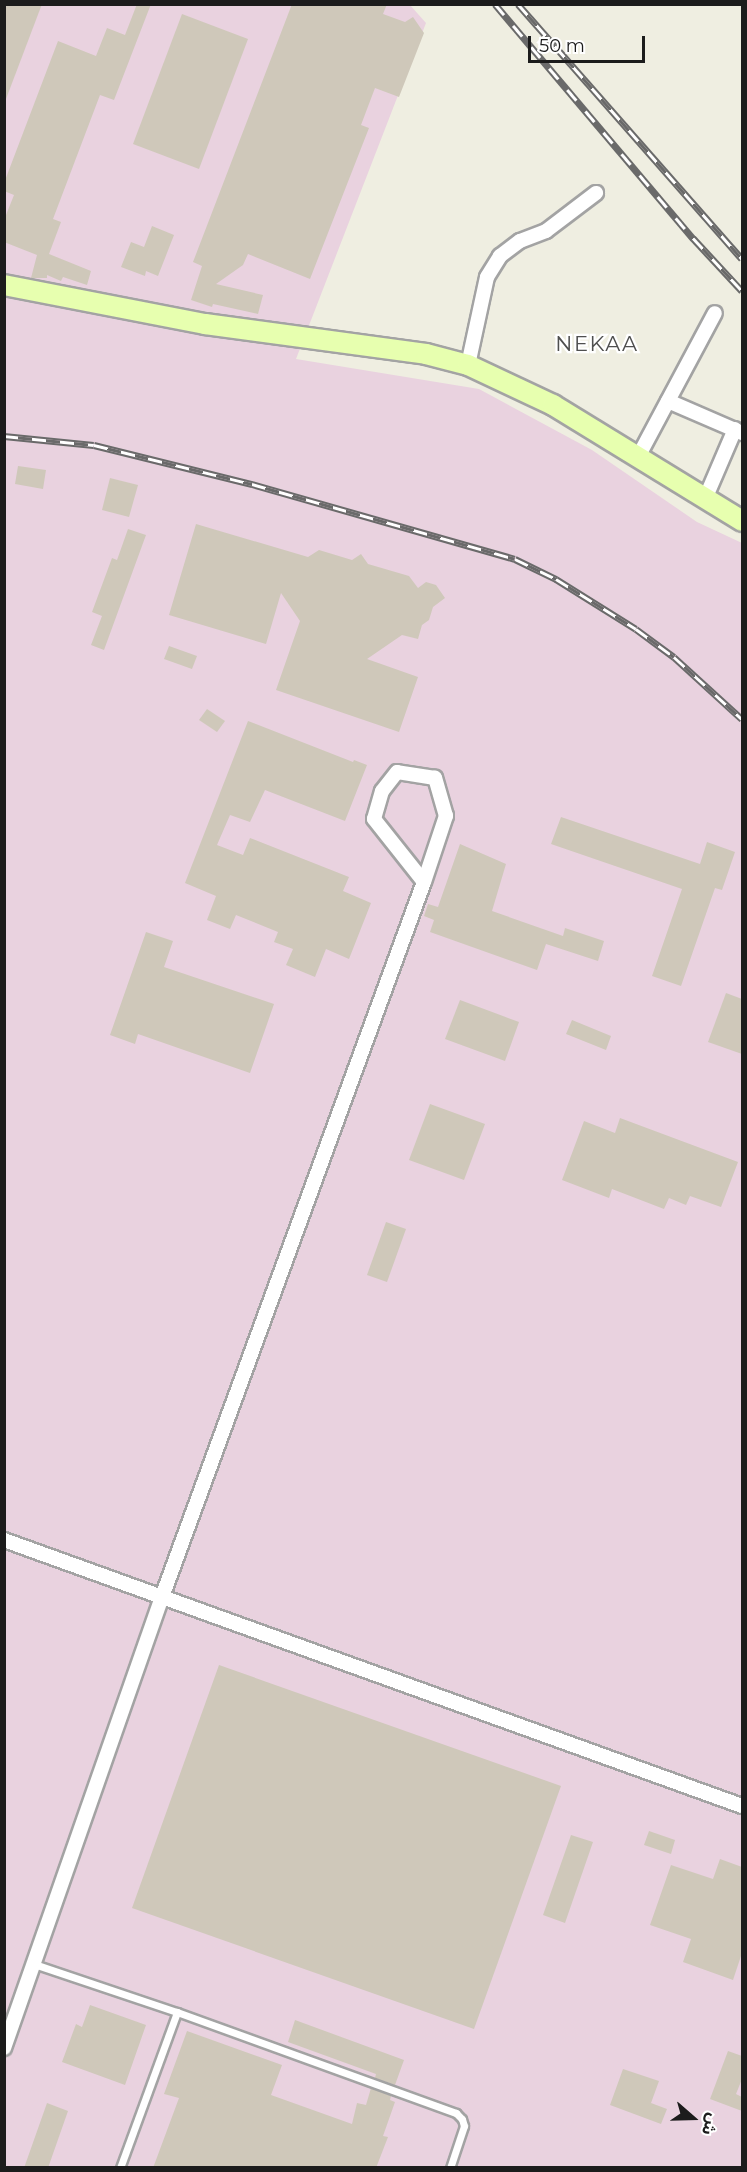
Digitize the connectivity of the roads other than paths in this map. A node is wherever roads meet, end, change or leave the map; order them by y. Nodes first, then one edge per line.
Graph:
1 (596, 193) dead end
2 (4, 285) edge
3 (715, 313) dead end
4 (468, 365) junction
5 (668, 401) junction
6 (739, 431) edge
7 (638, 457) junction
8 (705, 499) junction
9 (742, 521) edge
10 (424, 882) junction
11 (4, 1540) edge
12 (162, 1597) junction
13 (742, 1806) edge
14 (34, 1964) junction
15 (177, 2012) junction
16 (4, 2048) edge
17 (120, 2168) edge
18 (450, 2168) edge

1 - 4 street
2 - 4 street
3 - 5 street
4 - 7 street
5 - 6 street
5 - 7 street
6 - 8 street
7 - 8 street
8 - 9 street
10 - 10 street
10 - 12 street
11 - 12 street
12 - 13 street
12 - 14 street
14 - 15 lane
14 - 16 street
15 - 17 lane
15 - 18 lane

